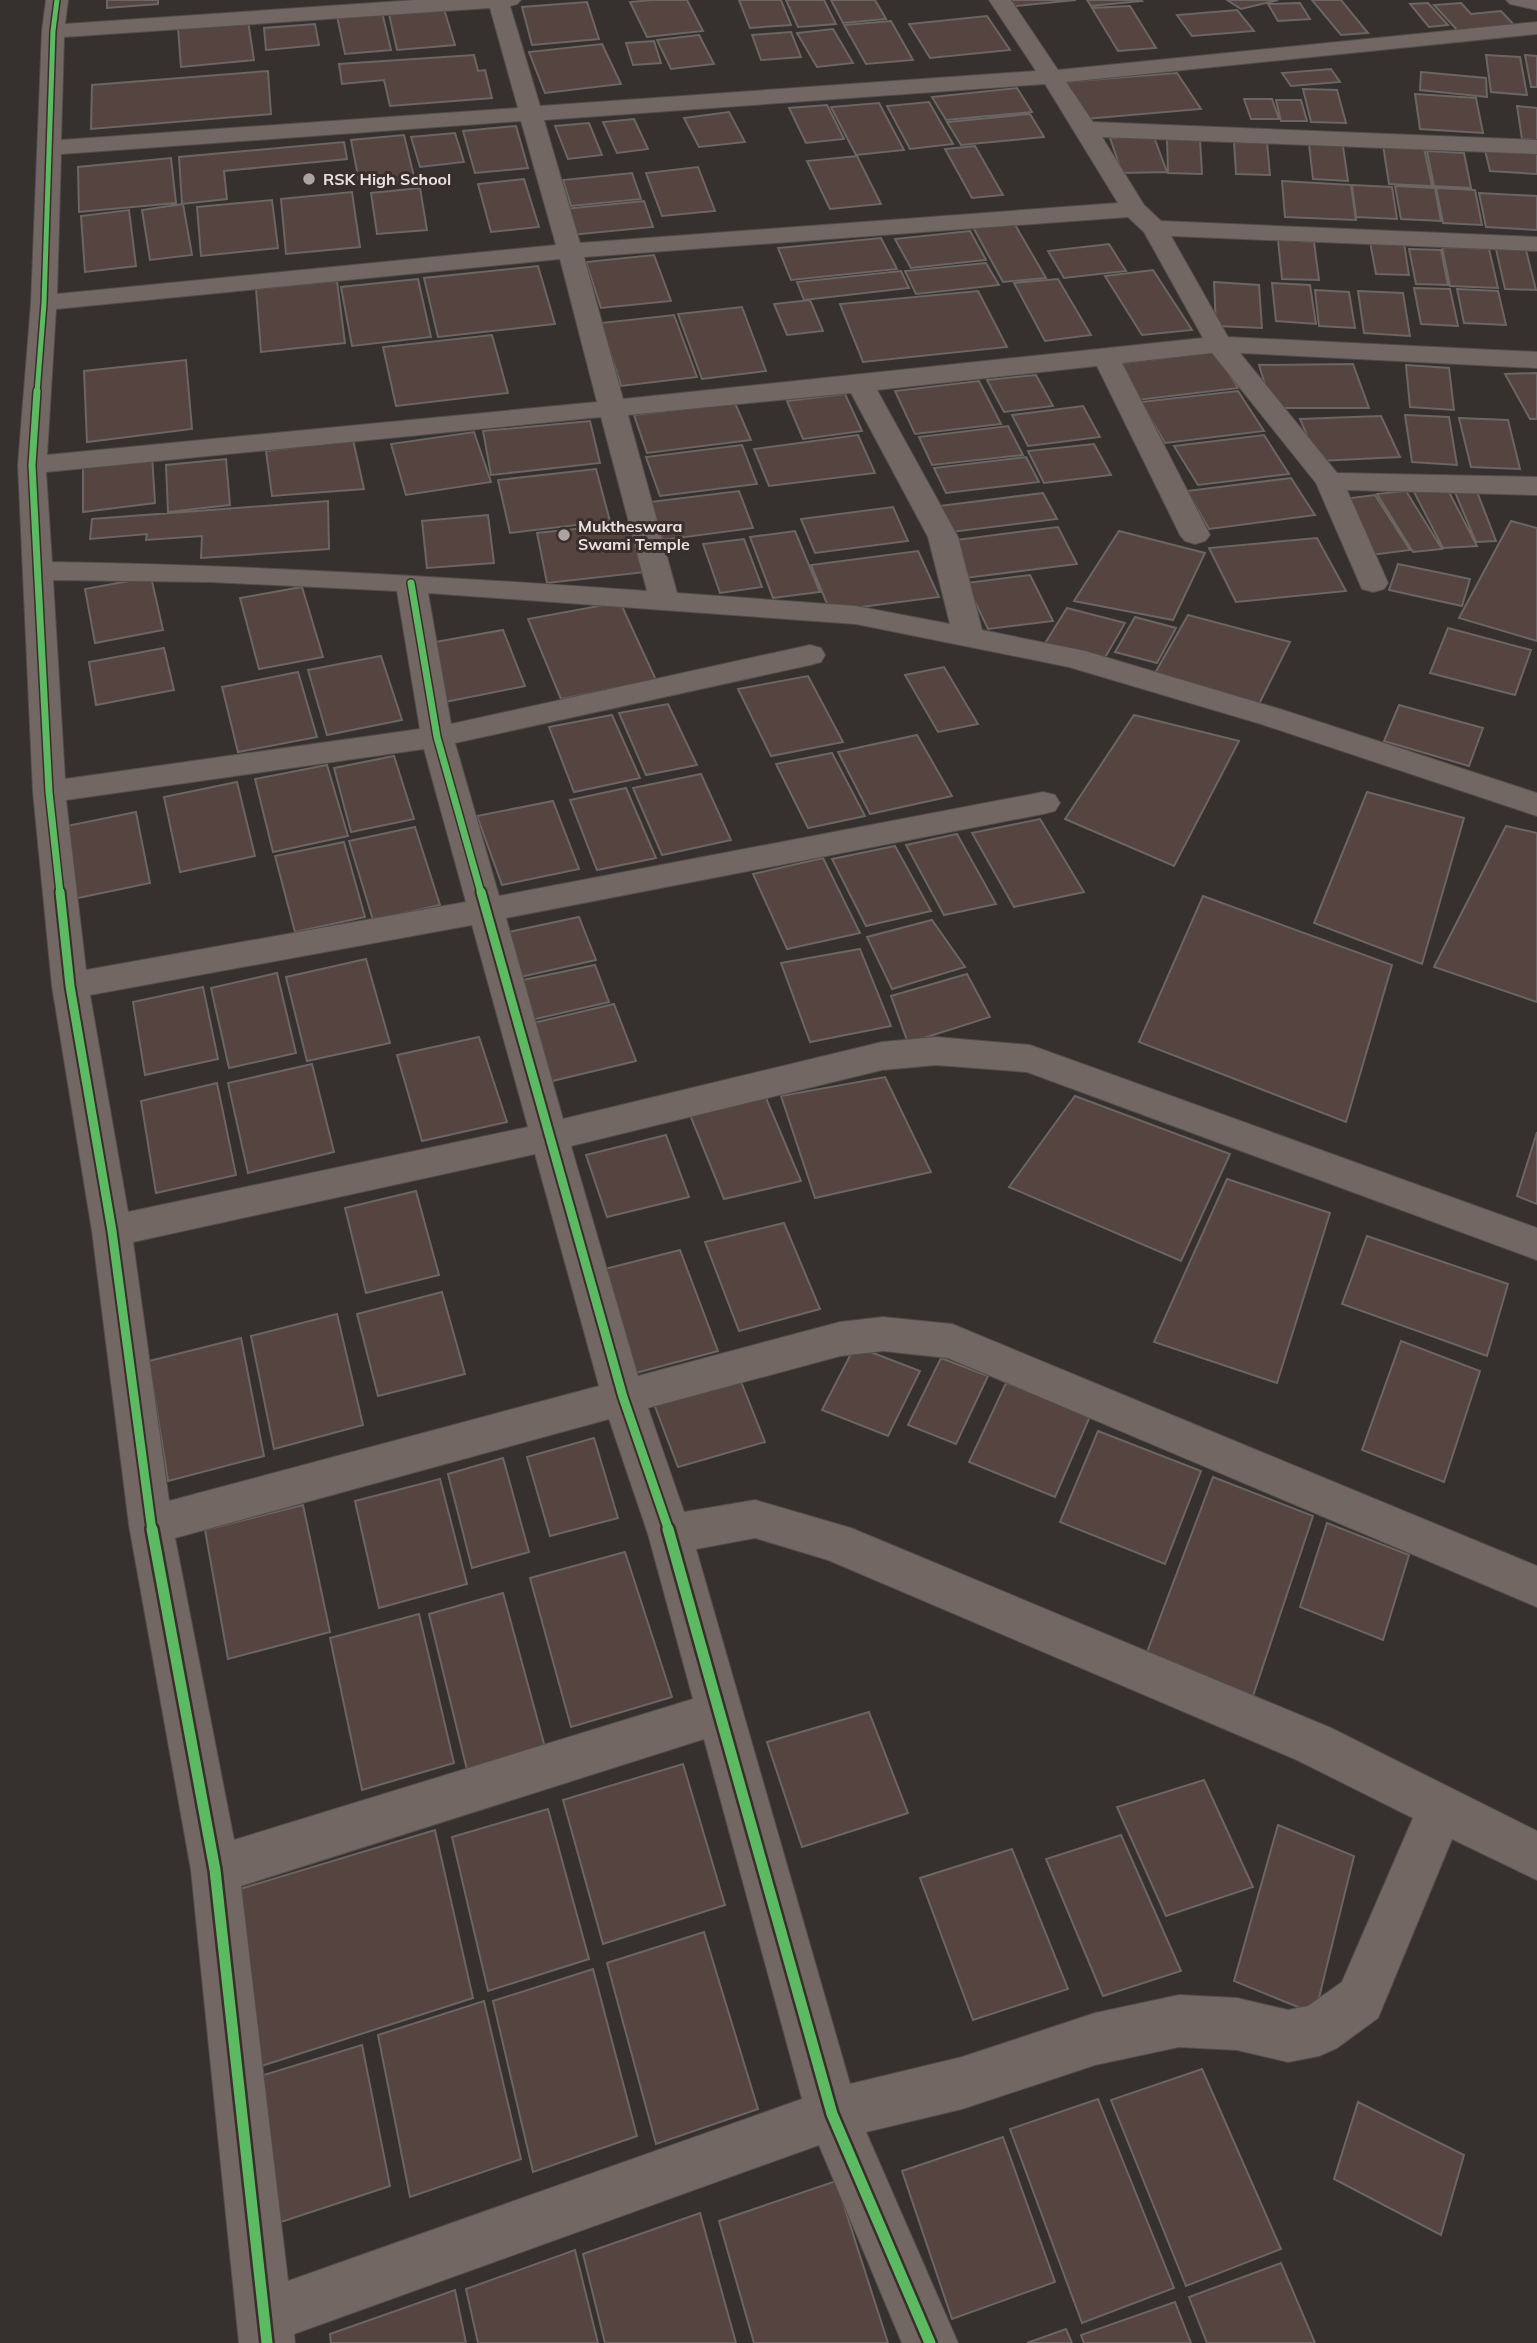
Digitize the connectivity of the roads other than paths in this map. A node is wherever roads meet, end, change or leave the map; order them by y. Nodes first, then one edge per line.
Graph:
1 (502, 0) edge
2 (1000, 0) edge
3 (1517, 0) edge
4 (1537, 4) edge
5 (55, 16) edge
6 (1537, 28) edge
7 (1052, 77) junction
8 (532, 113) junction
9 (1086, 129) junction
10 (1537, 147) edge
11 (51, 148) junction
12 (1134, 209) junction
13 (1154, 228) junction
14 (1537, 244) edge
15 (570, 251) junction
16 (44, 303) junction
17 (1219, 344) junction
18 (1105, 356) junction
19 (1537, 360) edge
20 (860, 384) junction
21 (612, 406) junction
22 (33, 465) junction
23 (1329, 481) junction
24 (1528, 489) edge
25 (1195, 535) dead end
26 (38, 571) junction
27 (411, 583) junction
28 (1373, 583) dead end
29 (664, 599) junction
30 (968, 637) junction
31 (810, 655) dead end
32 (437, 737) junction
33 (49, 792) junction
34 (1043, 803) dead end
35 (1537, 805) edge
36 (486, 910) junction
37 (71, 986) junction
38 (548, 1137) junction
39 (112, 1231) junction
40 (1537, 1244) edge
41 (623, 1397) junction
42 (151, 1525) junction
43 (670, 1534) junction
44 (1537, 1587) edge
45 (721, 1712) junction
46 (1441, 1808) junction
47 (1537, 1856) edge
48 (215, 1870) junction
49 (832, 2114) junction
50 (265, 2330) edge
51 (930, 2343) edge

1 - 5 street
1 - 8 street
2 - 7 street
3 - 4 street
5 - 11 street
6 - 7 street
7 - 8 street
7 - 9 street
8 - 11 street
8 - 15 street
9 - 10 street
9 - 12 street
11 - 16 street
12 - 13 street
12 - 15 street
13 - 14 street
13 - 17 street
15 - 16 street
15 - 21 street
16 - 22 street
17 - 18 street
17 - 19 street
17 - 23 street
18 - 20 street
18 - 25 street
20 - 21 street
20 - 30 street
21 - 22 street
21 - 29 street
22 - 26 street
23 - 24 street
23 - 28 street
26 - 27 street
26 - 33 street
27 - 29 street
27 - 32 street
29 - 30 street
30 - 35 street
31 - 32 street
32 - 33 street
32 - 36 street
33 - 37 street
34 - 36 street
36 - 37 street
36 - 38 street
37 - 39 street
38 - 39 street
38 - 40 street
38 - 41 street
39 - 42 street
41 - 42 street
41 - 43 street
41 - 44 street
42 - 48 street
43 - 45 street
43 - 46 street
45 - 48 street
45 - 49 street
46 - 47 street
46 - 49 street
48 - 50 street
49 - 50 street
49 - 51 street

